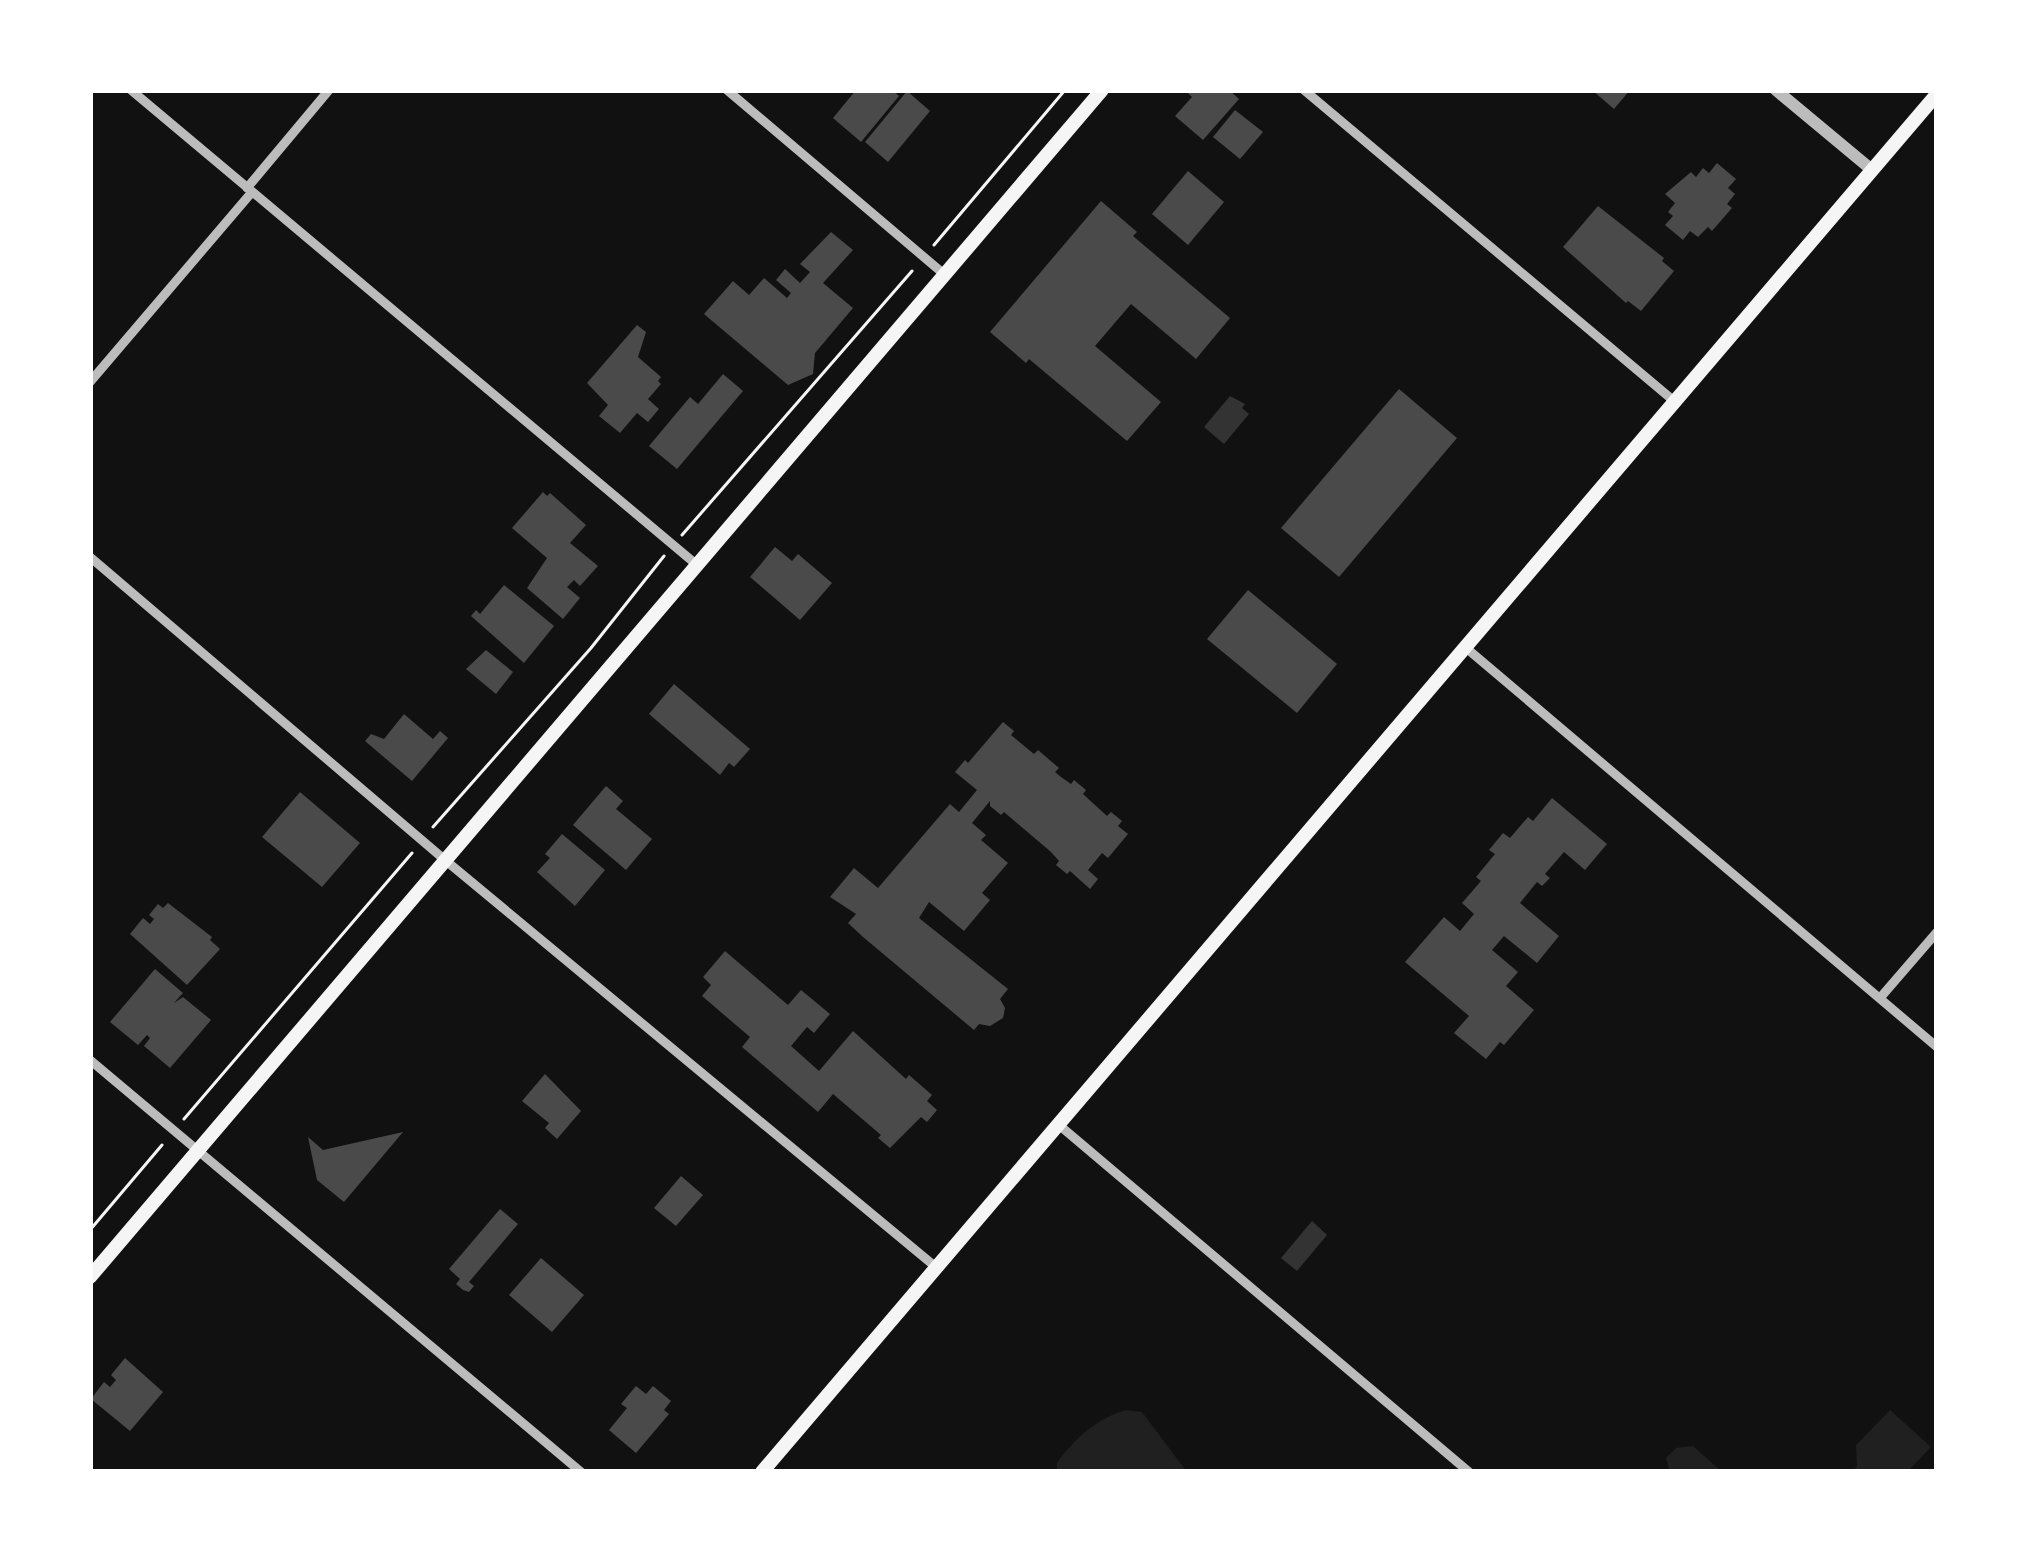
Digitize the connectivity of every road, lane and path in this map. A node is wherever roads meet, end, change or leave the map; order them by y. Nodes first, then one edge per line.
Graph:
1 (130, 90) edge
2 (329, 90) edge
3 (728, 90) edge
4 (1065, 90) edge
5 (1102, 90) edge
6 (1304, 90) edge
7 (1776, 90) edge
8 (1937, 94) edge
9 (1872, 170) junction
10 (249, 190) junction
11 (935, 244) dead end
12 (912, 272) dead end
13 (945, 275) junction
14 (90, 382) edge
15 (1674, 401) junction
16 (682, 536) dead end
17 (90, 557) edge
18 (662, 557) dead end
19 (697, 565) junction
20 (1465, 646) junction
21 (430, 830) dead end
22 (413, 853) dead end
23 (445, 860) junction
24 (1937, 932) edge
25 (1880, 998) junction
26 (1937, 1047) edge
27 (90, 1060) edge
28 (180, 1124) dead end
29 (1059, 1125) junction
30 (162, 1146) dead end
31 (197, 1151) junction
32 (90, 1231) edge
33 (937, 1268) junction
34 (90, 1276) edge
35 (581, 1472) edge
36 (762, 1472) edge
37 (1469, 1472) edge

1 - 10 street
2 - 10 street
3 - 13 street
4 - 11 path
5 - 13 main road
6 - 15 street
7 - 9 street
8 - 9 main road
9 - 15 main road
10 - 14 street
10 - 19 street
12 - 16 path
13 - 19 main road
15 - 20 main road
17 - 23 street
18 - 21 path
19 - 23 main road
20 - 25 street
20 - 29 main road
22 - 28 path
23 - 31 main road
23 - 33 street
24 - 25 street
25 - 26 street
27 - 31 street
29 - 33 main road
29 - 37 street
30 - 32 path
31 - 34 main road
31 - 35 street
33 - 36 main road

